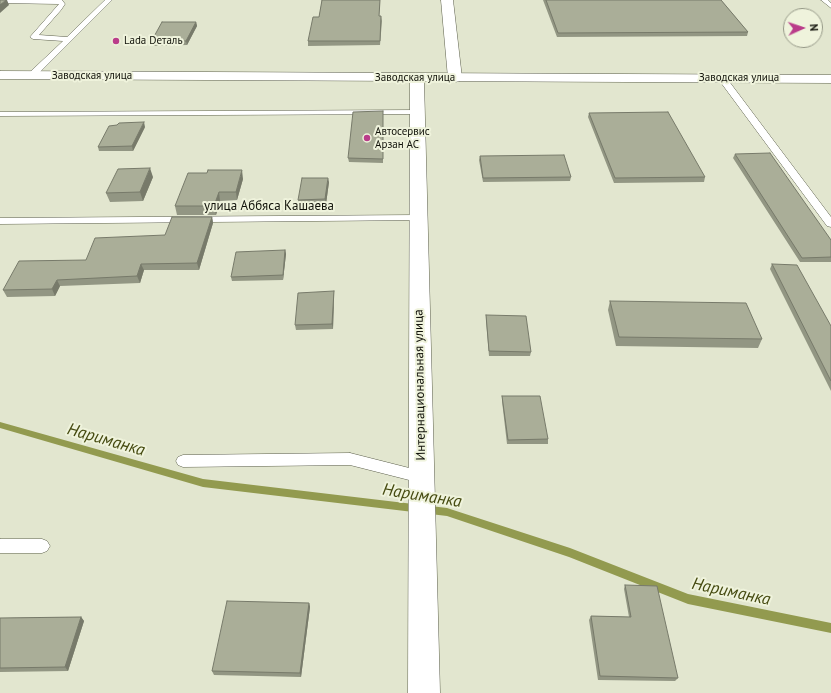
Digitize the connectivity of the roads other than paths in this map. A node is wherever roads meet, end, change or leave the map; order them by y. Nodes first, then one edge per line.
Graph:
1 (109, 0) edge
2 (447, 0) edge
3 (824, 0) edge
4 (0, 1) edge
5 (831, 6) edge
6 (69, 39) junction
7 (0, 75) edge
8 (32, 75) junction
9 (418, 77) junction
10 (455, 78) junction
11 (722, 78) junction
12 (831, 79) edge
13 (418, 112) junction
14 (0, 114) edge
15 (419, 218) junction
16 (0, 221) edge
17 (831, 224) edge
18 (183, 461) dead end
19 (421, 478) junction
20 (0, 546) edge
21 (42, 546) dead end
22 (424, 693) edge

1 - 6 lane
2 - 10 street
3 - 5 lane
4 - 6 lane
6 - 8 lane
7 - 8 street, Заводская улица
8 - 9 street, Заводская улица
9 - 10 street, Заводская улица
9 - 13 street, Интернациональная улица
10 - 11 street, Заводская улица
11 - 12 street, Заводская улица
11 - 17 lane
13 - 14 lane
13 - 15 street, Интернациональная улица
15 - 16 lane, улица Аббяса Кашаева
15 - 19 street, Интернациональная улица
18 - 19 lane
19 - 22 street, Интернациональная улица
20 - 21 lane

